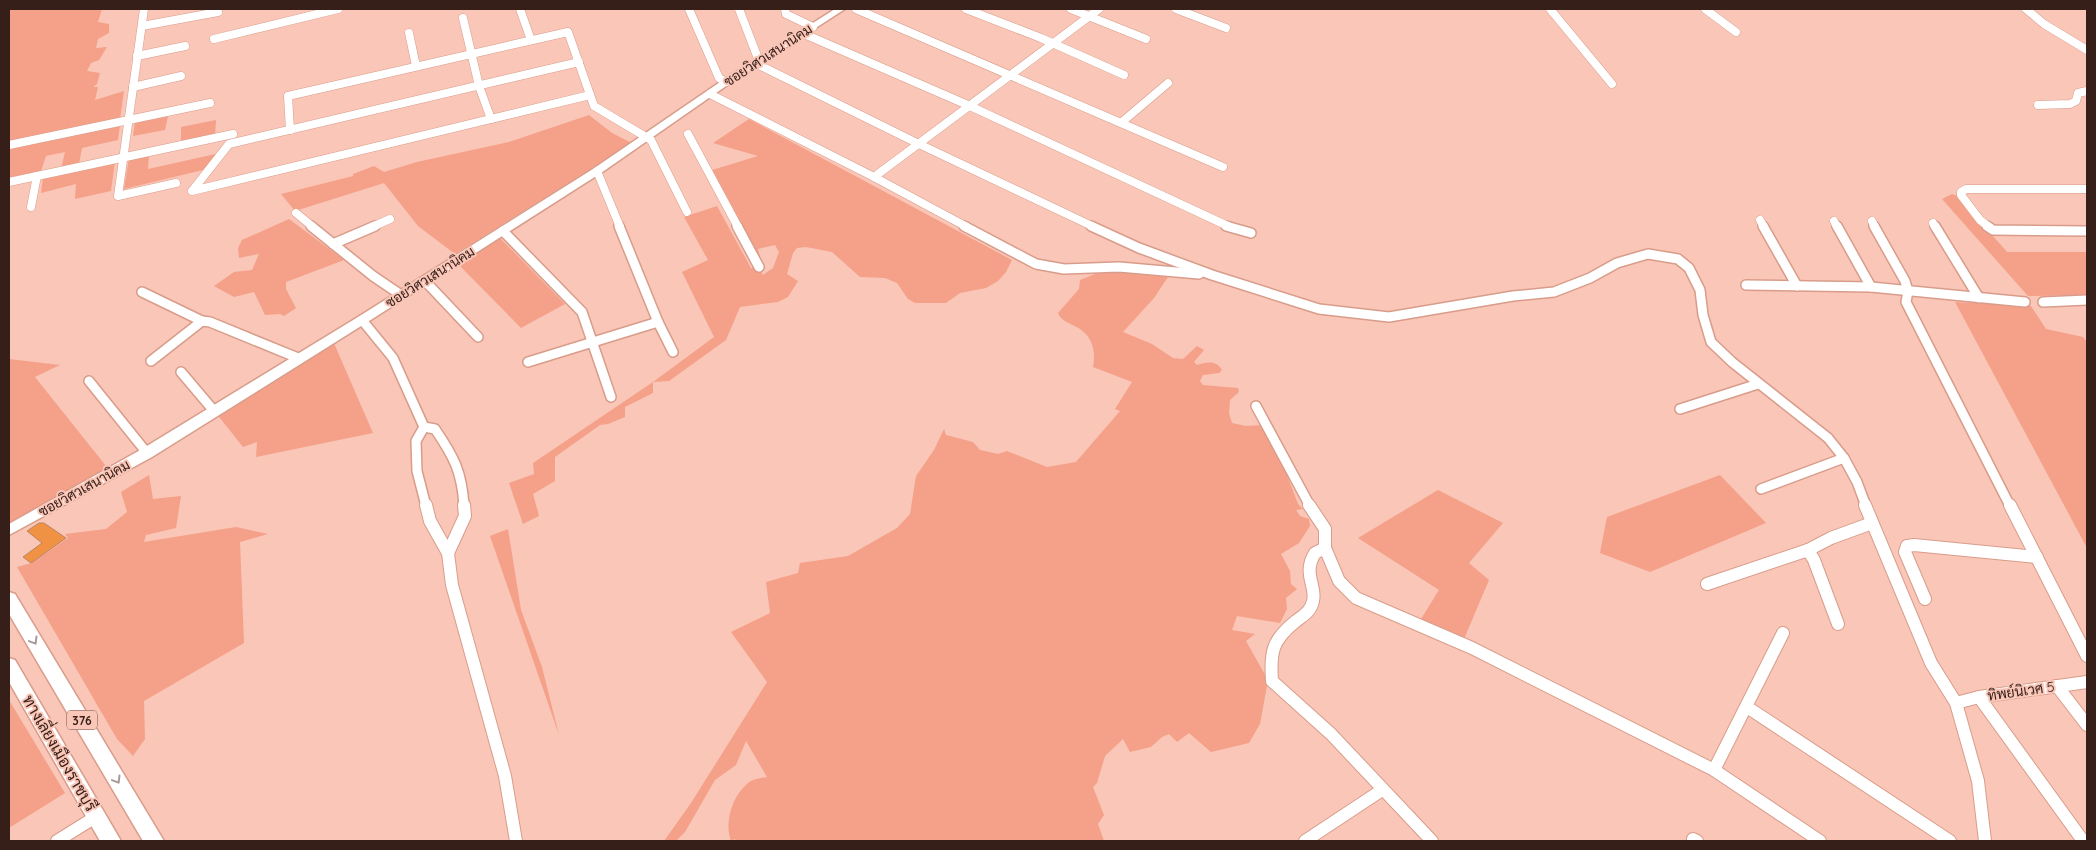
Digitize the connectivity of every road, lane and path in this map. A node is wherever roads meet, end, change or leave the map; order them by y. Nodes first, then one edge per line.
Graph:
1 (144, 9) edge
2 (338, 9) edge
3 (520, 9) edge
4 (689, 9) edge
5 (739, 9) edge
6 (785, 9) edge
7 (841, 9) edge
8 (856, 9) edge
9 (966, 9) edge
10 (1071, 9) edge
11 (1099, 9) edge
12 (1176, 9) edge
13 (1550, 9) edge
14 (1705, 9) edge
15 (2026, 9) edge
16 (218, 12) dead end
17 (1089, 16) junction
18 (463, 18) dead end
19 (142, 26) junction
20 (813, 27) junction
21 (1226, 28) dead end
22 (1736, 32) dead end
23 (409, 33) dead end
24 (802, 33) junction
25 (214, 39) dead end
26 (1146, 39) dead end
27 (531, 40) junction
28 (1053, 44) junction
29 (185, 46) dead end
30 (2087, 50) edge
31 (472, 53) junction
32 (137, 56) junction
33 (579, 62) junction
34 (757, 62) junction
35 (416, 66) junction
36 (1011, 75) junction
37 (181, 76) dead end
38 (1124, 76) dead end
39 (726, 82) junction
40 (1168, 83) dead end
41 (1612, 84) dead end
42 (479, 86) junction
43 (133, 87) junction
44 (2087, 91) edge
45 (710, 94) junction
46 (590, 95) junction
47 (210, 103) dead end
48 (2038, 105) dead end
49 (970, 106) junction
50 (491, 119) junction
51 (128, 120) junction
52 (1122, 122) junction
53 (290, 130) junction
54 (233, 134) dead end
55 (688, 134) dead end
56 (646, 138) junction
57 (919, 144) junction
58 (9, 145) edge
59 (124, 157) junction
60 (1223, 167) dead end
61 (596, 171) junction
62 (37, 176) junction
63 (874, 177) junction
64 (9, 182) edge
65 (176, 182) dead end
66 (2087, 190) edge
67 (31, 207) dead end
68 (687, 212) dead end
69 (296, 213) dead end
70 (390, 219) dead end
71 (1760, 220) dead end
72 (1872, 221) dead end
73 (1834, 222) dead end
74 (1933, 223) dead end
75 (2087, 230) edge
76 (503, 231) junction
77 (1251, 233) dead end
78 (333, 244) junction
79 (759, 267) dead end
80 (1212, 275) junction
81 (425, 280) junction
82 (1746, 286) dead end
83 (1797, 286) junction
84 (1871, 287) junction
85 (1908, 291) junction
86 (142, 292) dead end
87 (401, 295) junction
88 (1979, 298) junction
89 (2025, 302) dead end
90 (2043, 302) dead end
91 (2085, 302) edge
92 (362, 320) junction
93 (202, 321) junction
94 (658, 322) junction
95 (478, 337) dead end
96 (593, 342) junction
97 (673, 352) dead end
98 (298, 358) junction
99 (151, 361) dead end
100 (528, 362) dead end
101 (181, 372) dead end
102 (89, 380) dead end
103 (1758, 384) junction
104 (611, 397) dead end
105 (1256, 406) dead end
106 (1680, 409) dead end
107 (214, 411) junction
108 (424, 427) junction
109 (147, 453) junction
110 (1844, 458) junction
111 (1761, 489) dead end
112 (1872, 523) junction
113 (9, 530) edge
114 (1324, 548) junction
115 (1808, 550) junction
116 (448, 553) junction
117 (2037, 557) junction
118 (1707, 584) dead end
119 (9, 599) edge
120 (1925, 599) dead end
121 (1838, 624) dead end
122 (1783, 633) dead end
123 (2087, 656) edge
124 (9, 666) edge
125 (2087, 682) edge
126 (2057, 686) junction
127 (1979, 697) junction
128 (1956, 703) junction
129 (1747, 707) junction
130 (2087, 725) edge
131 (1714, 770) junction
132 (1382, 790) junction
133 (96, 816) junction
134 (2081, 838) dead end
135 (57, 841) edge
136 (111, 841) edge
137 (154, 841) edge
138 (516, 841) edge
139 (1305, 841) edge
140 (1432, 841) edge
141 (1820, 841) edge
142 (1950, 841) edge
143 (1984, 841) edge

1 - 19 street
2 - 25 street
3 - 27 street
4 - 39 street
5 - 34 street
6 - 20 street
7 - 20 street, ซอยวิศวเสนานิคม
8 - 36 street
9 - 28 street
10 - 17 street
11 - 17 street
12 - 21 street
13 - 41 street
14 - 22 street
15 - 30 street
16 - 19 street
17 - 26 street
17 - 28 street
18 - 31 street
19 - 32 street
20 - 24 street, ซอยวิศวเสนานิคม
23 - 35 street
24 - 34 street, ซอยวิศวเสนานิคม
24 - 49 street
27 - 31 street
27 - 33 street
28 - 36 street
28 - 38 street
29 - 32 street
31 - 35 street
31 - 42 street
32 - 43 street
33 - 42 street
33 - 46 street
34 - 39 street, ซอยวิศวเสนานิคม
34 - 57 street
35 - 53 street
36 - 49 street
36 - 52 street
37 - 43 street
39 - 45 street, ซอยวิศวเสนานิคม
40 - 52 street
42 - 50 street
42 - 53 street
43 - 51 street
44 - 48 street
45 - 56 street, ซอยวิศวเสนานิคม
45 - 63 street
46 - 50 street
46 - 56 street
47 - 51 street
49 - 57 street
49 - 77 street
50 - 53 street
51 - 58 street
51 - 59 street
52 - 60 street
54 - 59 street
55 - 79 street
56 - 61 street, ซอยวิศวเสนานิคม
56 - 68 street
57 - 63 street
57 - 80 street
59 - 62 street
59 - 65 street
61 - 76 street, ซอยวิศวเสนานิคม
61 - 94 street
62 - 64 street
62 - 67 street
63 - 80 street
66 - 75 street
69 - 78 street
70 - 78 street
71 - 83 street
72 - 85 street
73 - 84 street
74 - 88 street
76 - 81 street, ซอยวิศวเสนานิคม
76 - 96 street
78 - 87 street
80 - 103 street
81 - 87 street, ซอยวิศวเสนานิคม
81 - 95 street
82 - 83 street
83 - 84 street
84 - 85 street
85 - 88 street
85 - 117 street
86 - 93 street
87 - 92 street, ซอยวิศวเสนานิคม
88 - 89 street
90 - 91 street
92 - 98 street, ซอยวิศวเสนานิคม
92 - 108 street
93 - 98 street
93 - 99 street
94 - 96 street
94 - 97 street
96 - 100 street
96 - 104 street
98 - 107 street, ซอยวิศวเสนานิคม
101 - 107 street
102 - 109 street
103 - 106 street
103 - 110 street
105 - 114 street
107 - 109 street, ซอยวิศวเสนานิคม
108 - 116 street
108 - 116 street
109 - 113 street, ซอยวิศวเสนานิคม
110 - 111 street
110 - 112 street
112 - 115 street
112 - 128 street
114 - 131 street
114 - 132 street
115 - 118 street
115 - 121 street
116 - 138 street
117 - 120 street
117 - 123 street
119 -> 137 main road, 376
122 - 129 street
124 - 133 main road, ทางเลี่ยงเมืองราชบุรี / 376
125 - 126 street, ทิพย์นิเวศ 5
126 - 127 street, ทิพย์นิเวศ 5
126 - 130 street
127 - 128 street, ทิพย์นิเวศ 5
127 - 134 street
128 - 143 street
129 - 131 street
129 - 142 street
131 - 141 street
132 - 139 street
132 - 140 street
133 - 135 street
133 - 136 main road, ทางเลี่ยงเมืองราชบุรี / 376

